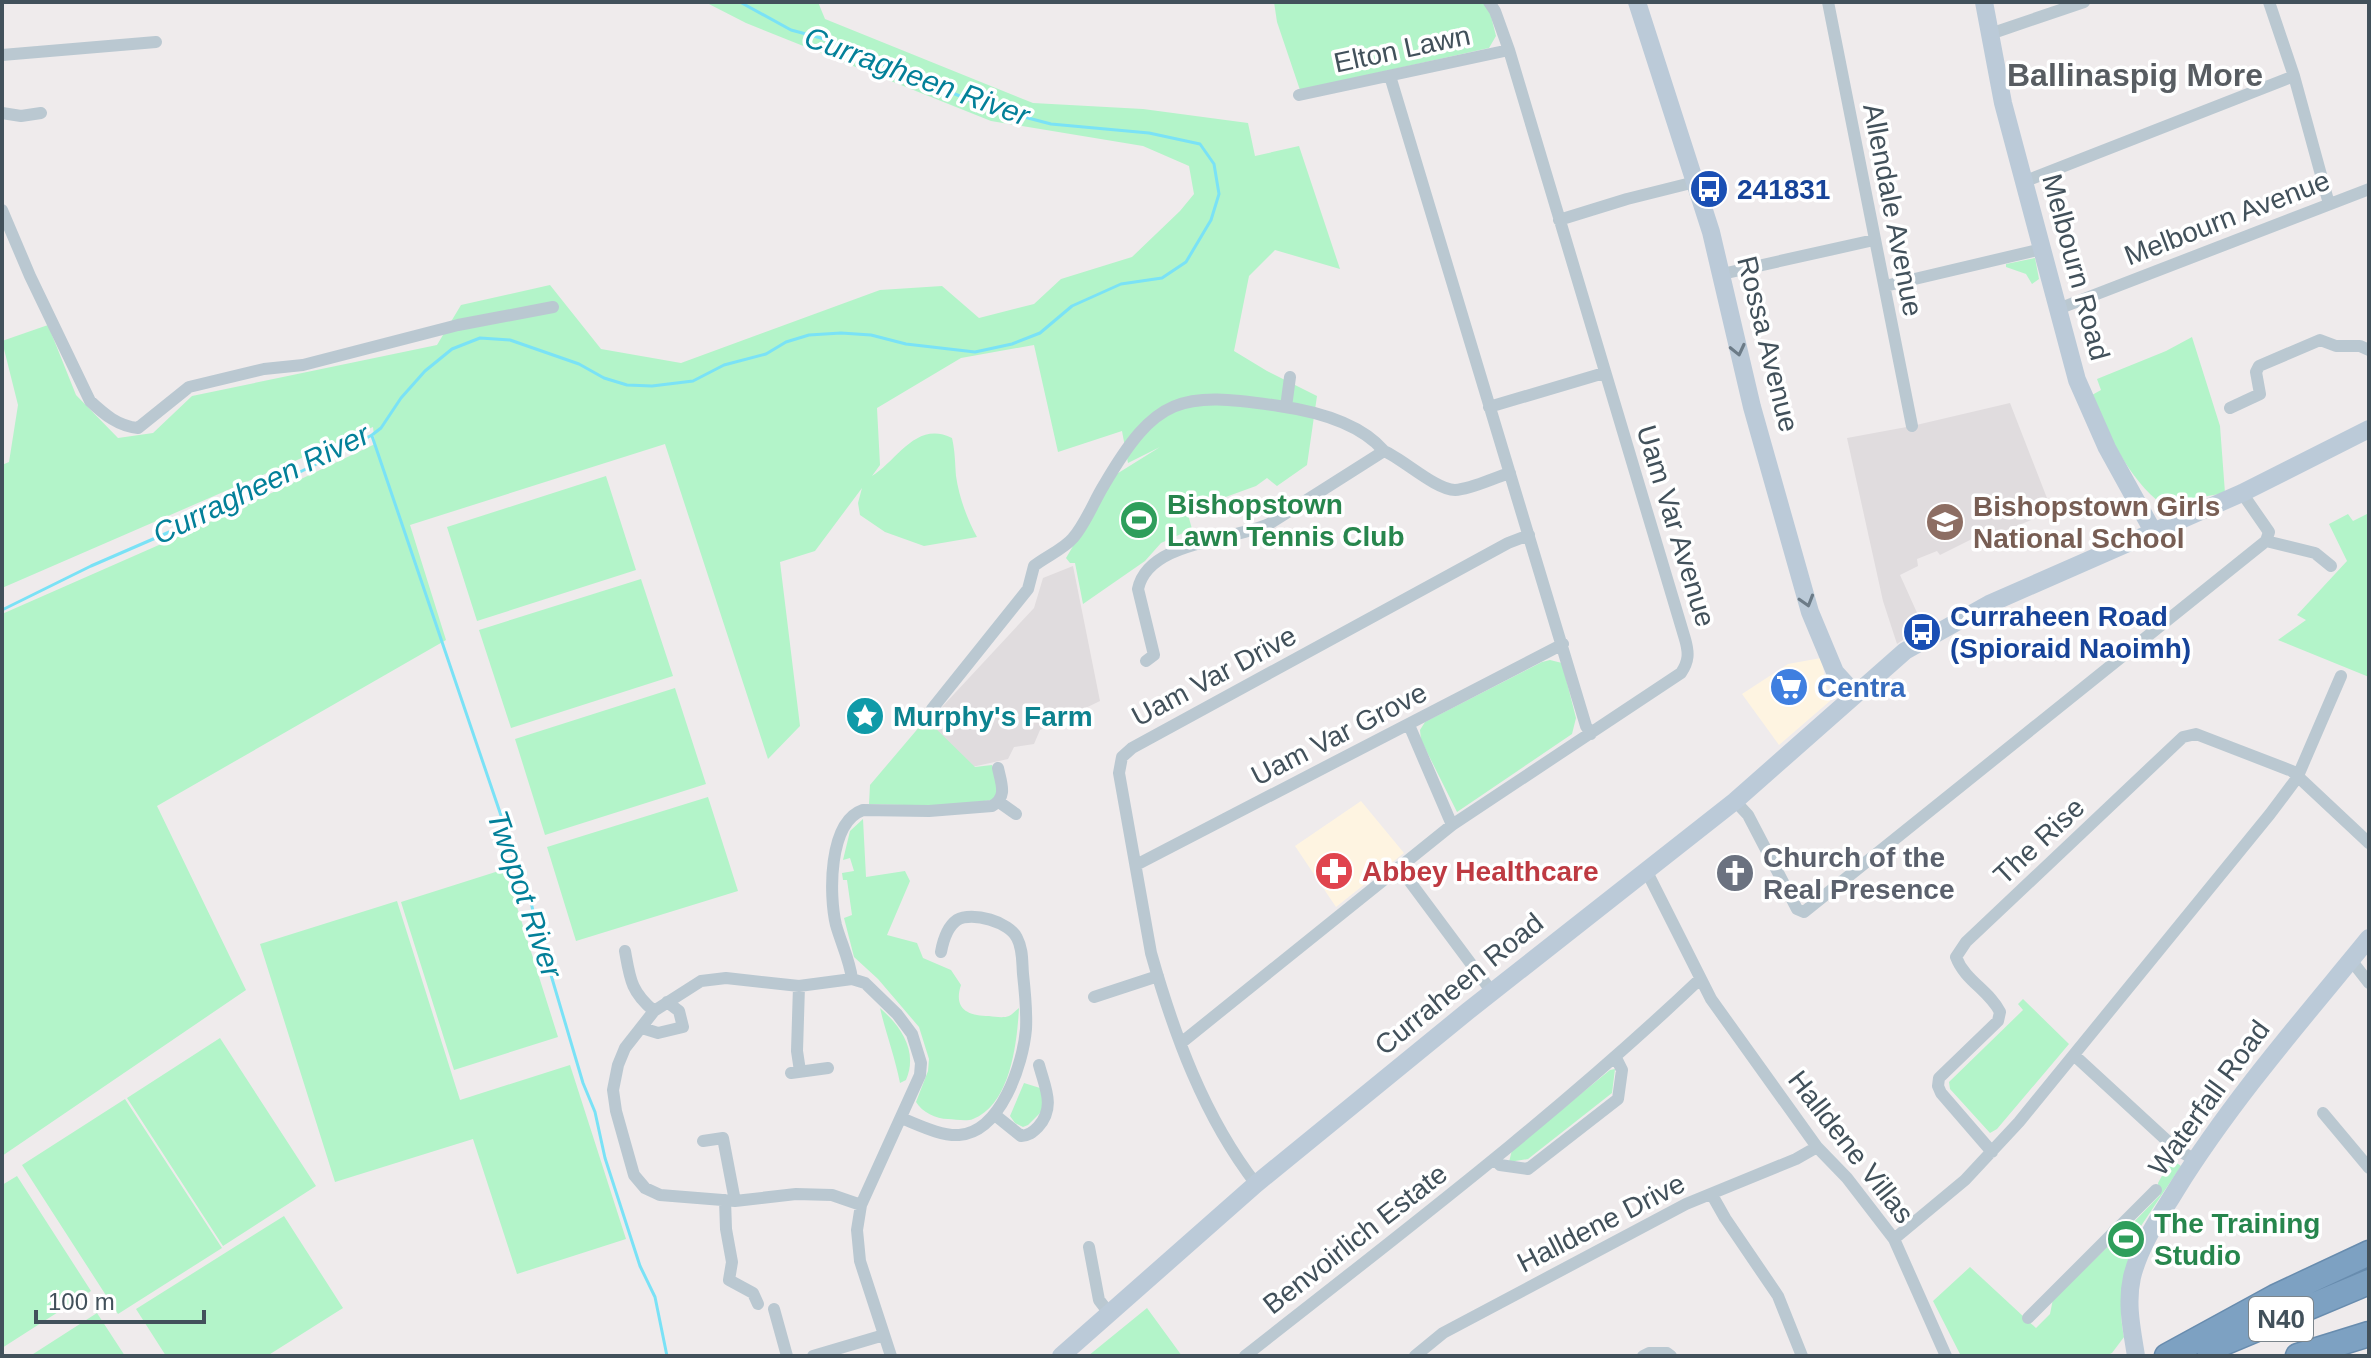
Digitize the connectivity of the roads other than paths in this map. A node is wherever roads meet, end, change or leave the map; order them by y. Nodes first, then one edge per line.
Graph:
1 (1489, 2) edge
2 (1637, 2) edge
3 (1828, 2) edge
4 (1984, 2) edge
5 (2084, 2) edge
6 (2269, 2) edge
7 (1990, 34) junction
8 (156, 42) dead end
9 (1509, 50) junction
10 (2, 55) edge
11 (1390, 76) junction
12 (2294, 76) junction
13 (1299, 95) dead end
14 (2, 113) edge
15 (41, 113) dead end
16 (1695, 182) junction
17 (2023, 182) junction
18 (2369, 189) edge
19 (2329, 204) junction
20 (2, 210) edge
21 (1559, 220) junction
22 (1874, 240) junction
23 (2042, 249) junction
24 (1722, 274) junction
25 (1885, 286) junction
26 (553, 307) dead end
27 (2058, 309) junction
28 (2369, 350) edge
29 (1604, 373) junction
30 (1290, 377) dead end
31 (1286, 407) junction
32 (1489, 407) junction
33 (2230, 408) dead end
34 (1912, 426) dead end
35 (2369, 429) edge
36 (1384, 451) junction
37 (1510, 473) junction
38 (2242, 493) junction
39 (2154, 533) junction
40 (1529, 535) junction
41 (2266, 541) junction
42 (2331, 566) dead end
43 (1563, 644) junction
44 (1146, 661) dead end
45 (2341, 676) dead end
46 (1855, 694) junction
47 (932, 709) dead end
48 (1409, 725) junction
49 (1591, 734) junction
50 (998, 768) dead end
51 (2297, 778) junction
52 (1735, 801) junction
53 (999, 802) junction
54 (1016, 814) dead end
55 (1452, 825) junction
56 (2369, 843) edge
57 (1136, 865) junction
58 (1399, 867) junction
59 (1646, 870) junction
60 (2369, 938) edge
61 (625, 951) dead end
62 (941, 952) dead end
63 (2351, 960) junction
64 (1158, 976) junction
65 (852, 979) junction
66 (1700, 979) junction
67 (2369, 983) edge
68 (799, 986) junction
69 (1492, 992) junction
70 (1094, 997) dead end
71 (667, 1002) junction
72 (654, 1011) junction
73 (642, 1028) junction
74 (1181, 1043) junction
75 (2075, 1056) junction
76 (1616, 1058) junction
77 (1039, 1065) dead end
78 (828, 1068) dead end
79 (2323, 1113) dead end
80 (995, 1115) junction
81 (901, 1118) junction
82 (703, 1141) dead end
83 (1817, 1147) junction
84 (1992, 1152) junction
85 (1494, 1159) junction
86 (2195, 1160) junction
87 (2369, 1168) edge
88 (1256, 1184) junction
89 (2156, 1190) dead end
90 (1712, 1195) junction
91 (730, 1200) junction
92 (861, 1205) junction
93 (2114, 1231) junction
94 (1894, 1239) junction
95 (1089, 1247) dead end
96 (2141, 1250) junction
97 (2369, 1253) edge
98 (2369, 1282) edge
99 (2369, 1299) edge
100 (758, 1304) dead end
101 (774, 1309) dead end
102 (1109, 1313) junction
103 (2028, 1318) dead end
104 (2369, 1334) edge
105 (884, 1335) junction
106 (2135, 1350) edge
107 (1068, 1354) edge
108 (787, 1356) edge
109 (813, 1356) edge
110 (891, 1356) edge
111 (1245, 1356) edge
112 (1415, 1356) edge
113 (1643, 1356) edge
114 (1671, 1356) edge
115 (1802, 1356) edge
116 (1946, 1356) edge
117 (2167, 1356) edge
118 (2192, 1356) edge
119 (2235, 1356) edge
120 (2298, 1356) edge

1 - 9 street, Elton Lawn
2 - 16 street, Rossa Avenue
3 - 22 street, Allendale Avenue
4 - 7 street, Melbourn Road
5 - 7 street
6 - 12 street
7 - 17 street, Melbourn Road
8 - 10 street
9 - 11 street, Elton Lawn
9 - 21 street, Uam Var Avenue
11 - 13 street, Elton Lawn
11 - 32 street
12 - 17 street
12 - 19 street
14 - 15 street
16 - 21 street
16 - 24 street, Rossa Avenue
17 - 23 street, Melbourn Road
18 - 19 street, Melbourn Avenue
19 - 27 street, Melbourn Avenue
20 - 26 street
21 - 29 street, Uam Var Avenue
22 - 24 street
22 - 25 street, Allendale Avenue
23 - 25 street
23 - 27 street, Melbourn Road
24 -> 46 street, Rossa Avenue
25 - 34 street, Allendale Avenue
27 - 39 street, Melbourn Road
28 - 33 street
29 - 32 street
29 - 49 street, Uam Var Avenue
30 - 31 street
31 - 36 street
31 - 47 street
32 - 37 street
35 - 38 street, Curraheen Road
36 - 37 street
36 - 44 street
37 - 40 street
38 - 39 street, Curraheen Road
38 - 41 street
39 - 46 street, Curraheen Road
40 - 43 street
40 - 57 street, Uam Var Drive
41 - 42 street
41 - 52 street
43 - 48 street, Uam Var Grove
43 - 49 street
45 - 51 street
46 - 52 street, Curraheen Road
48 - 55 street
48 - 57 street, Uam Var Grove
49 - 55 street, Uam Var Avenue
50 - 53 street
51 - 56 street, The Rise
51 - 75 street
51 - 84 street, The Rise
52 - 59 street, Curraheen Road
53 - 54 street
53 - 65 street
55 - 58 street, Uam Var Avenue
57 - 64 street, Uam Var Drive
58 - 69 street
58 - 74 street, Uam Var Avenue
59 - 66 street, Halldene Villas
59 - 69 street, Curraheen Road
60 - 63 street, Waterfall Road
61 - 72 street
62 - 80 street
63 - 67 street
63 - 86 street, Waterfall Road
64 - 70 street
64 - 74 street, Uam Var Drive
65 - 68 street
65 - 81 street
66 - 76 street, Benvoirlich Estate
66 - 83 street, Halldene Villas
68 - 71 street
68 - 78 street
69 - 88 street, Curraheen Road
71 - 72 street
71 - 73 street
72 - 73 street
73 - 91 street
74 - 88 street, Uam Var Drive
75 - 84 street
75 - 86 street
76 - 85 street, Benvoirlich Estate
76 - 85 street
77 - 80 street
79 - 87 street
80 - 81 street
81 - 92 street
82 - 91 street
83 - 90 street, Halldene Drive
83 - 94 street, Halldene Villas
84 - 94 street
85 - 111 street, Benvoirlich Estate
86 - 96 street, Waterfall Road
88 - 102 street, Curraheen Road
89 - 93 street
90 - 112 street, Halldene Drive
90 - 115 street
91 - 92 street
91 - 100 street
92 - 105 street
93 - 96 street
93 - 103 street
94 - 116 street, Halldene Villas
95 - 102 street
96 - 106 street, Waterfall Road
97 - 117 highway
98 - 118 highway, N40
99 - 119 highway, N40
101 - 108 street
102 - 107 street, Curraheen Road
104 - 120 highway
105 - 109 street
105 - 110 street
113 - 114 street

